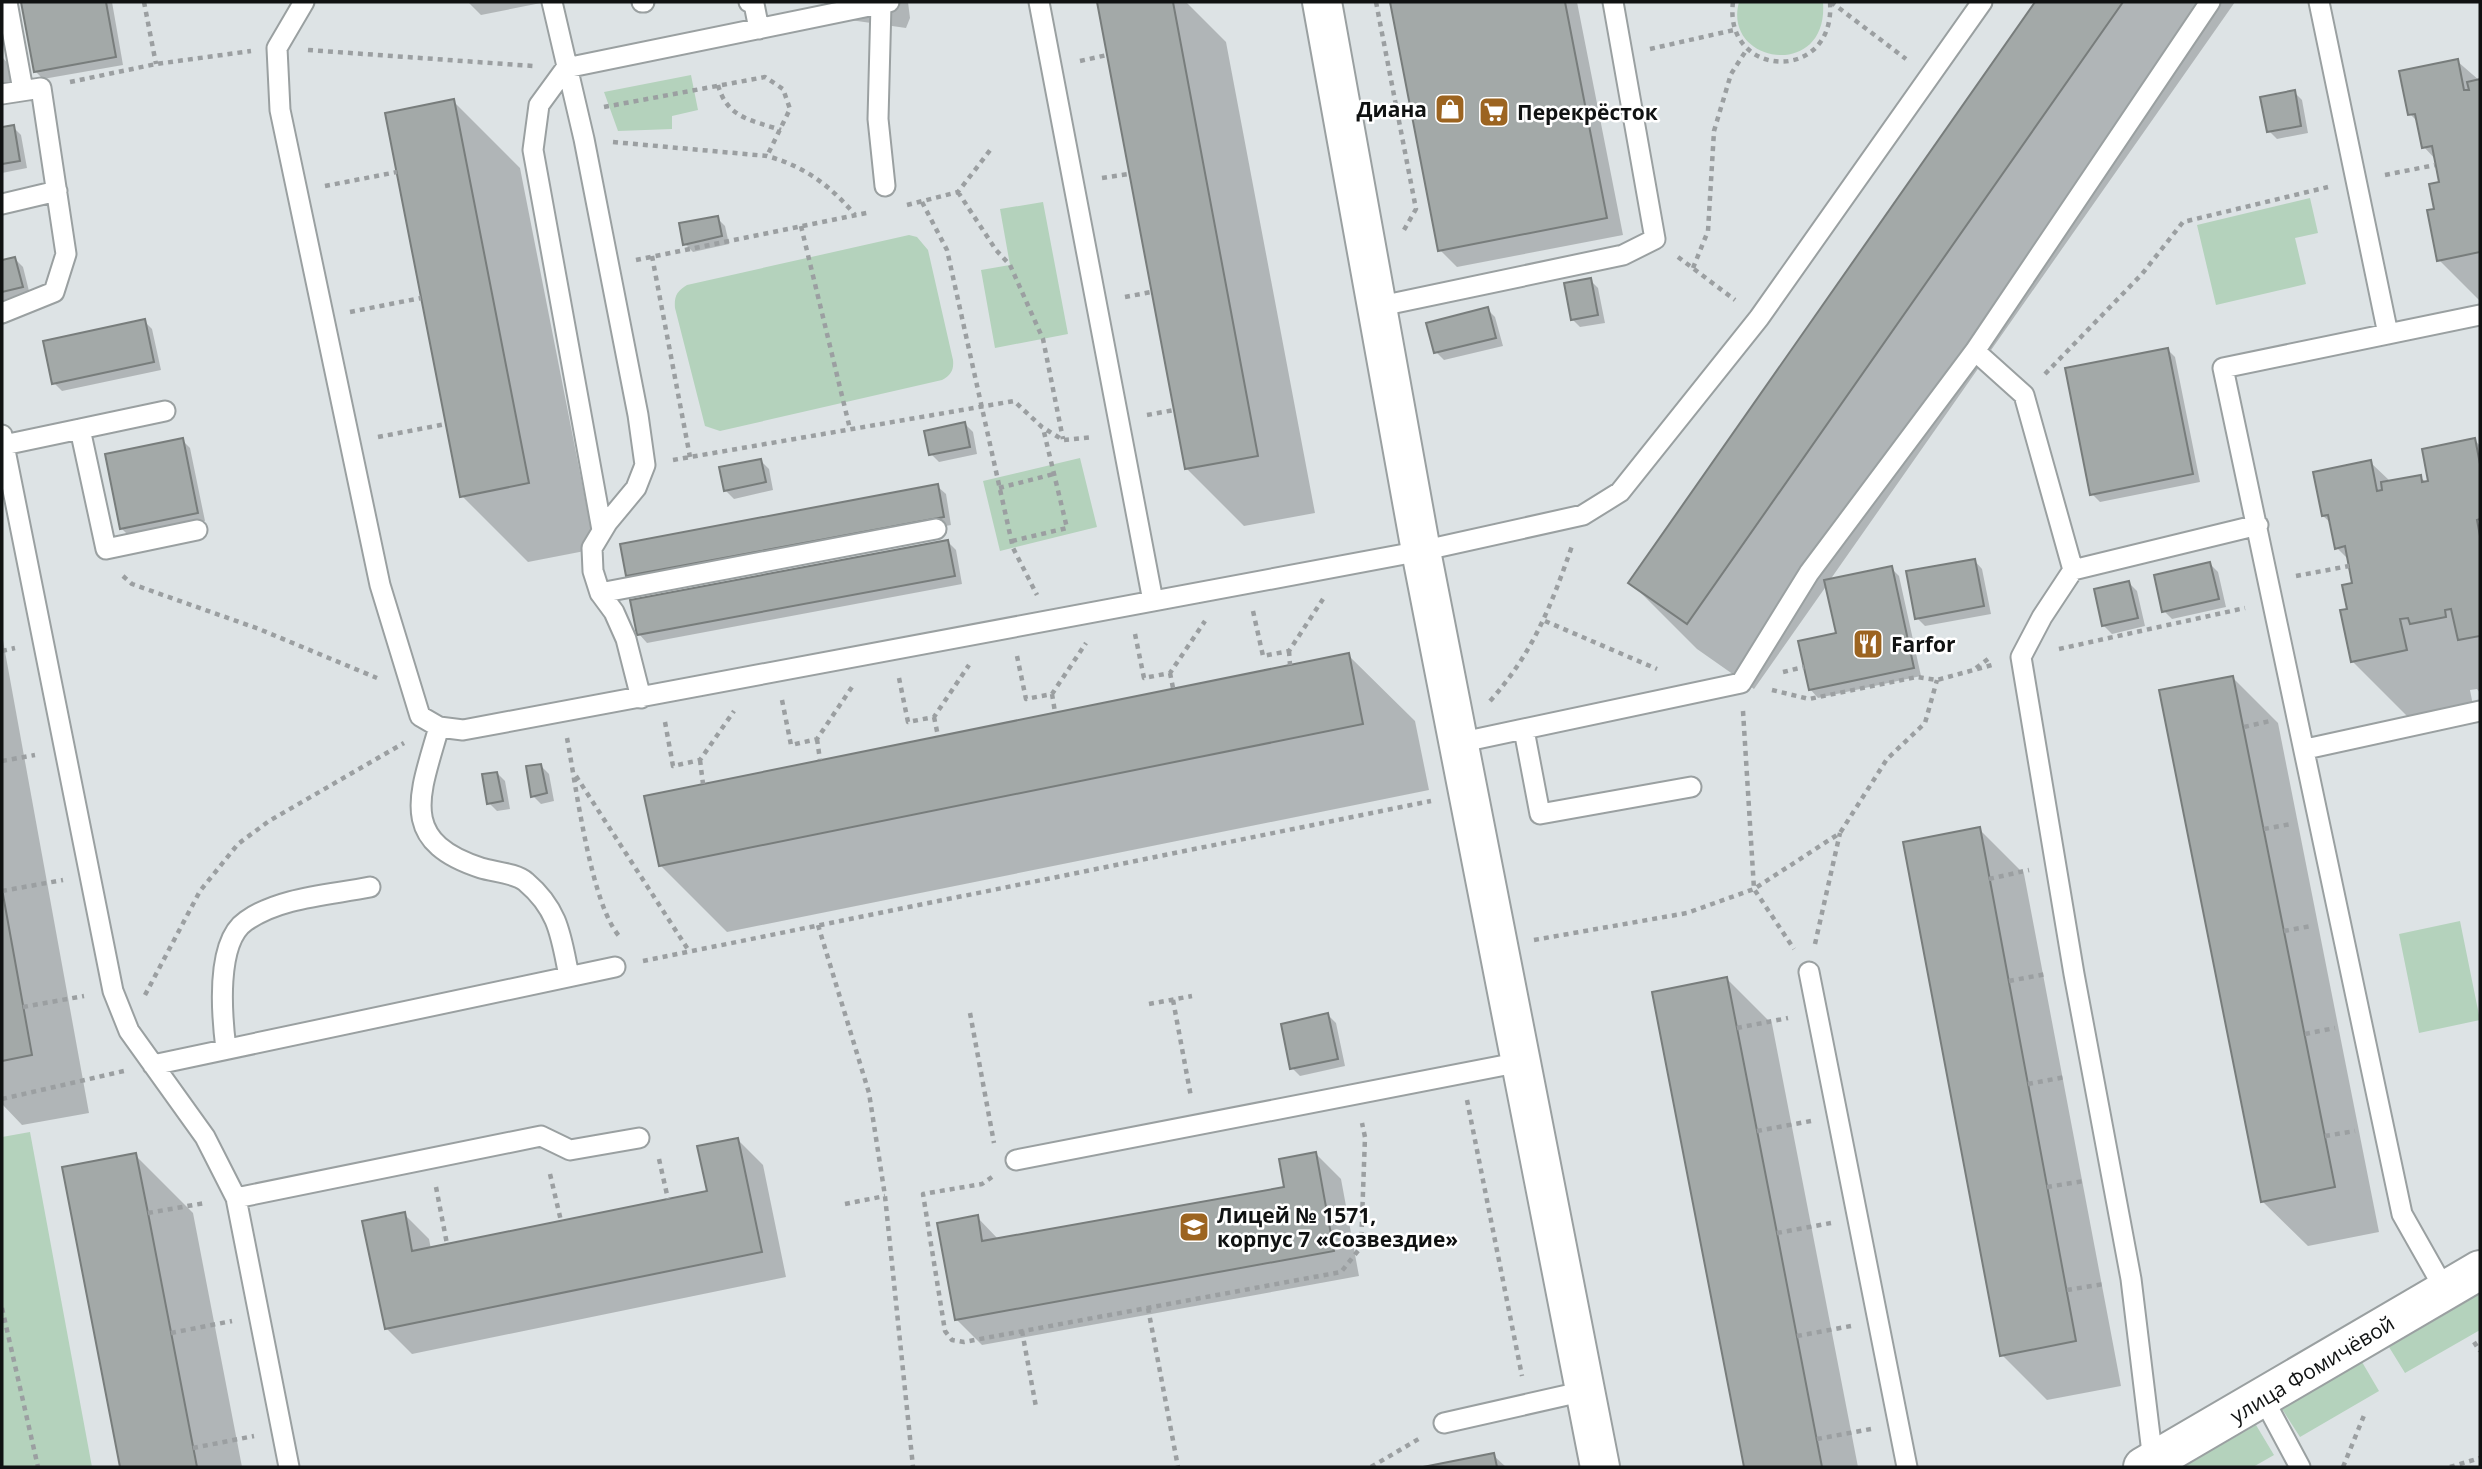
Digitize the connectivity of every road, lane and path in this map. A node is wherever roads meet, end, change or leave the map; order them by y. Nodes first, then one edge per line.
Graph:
1 (7, 2) edge
2 (144, 2) edge
3 (304, 2) edge
4 (552, 2) edge
5 (749, 2) edge
6 (1040, 2) edge
7 (1322, 2) edge
8 (1613, 2) edge
9 (1733, 2) edge
10 (1831, 2) edge
11 (1982, 2) edge
12 (2210, 2) edge
13 (2319, 2) edge
14 (885, 3) edge
15 (759, 29) junction
16 (1734, 30) junction
17 (276, 48) junction
18 (1748, 49) junction
19 (1622, 55) junction
20 (156, 64) junction
21 (566, 68) junction
22 (1929, 77) junction
23 (718, 85) junction
24 (32, 89) junction
25 (2, 94) edge
26 (609, 106) dead end
27 (781, 130) junction
28 (584, 139) junction
29 (991, 149) dead end
30 (767, 156) junction
31 (2435, 164) dead end
32 (2418, 168) dead end
33 (397, 172) dead end
34 (2356, 181) junction
35 (885, 186) dead end
36 (57, 191) junction
37 (297, 191) junction
38 (958, 192) junction
39 (922, 202) junction
40 (2, 204) edge
41 (895, 207) dead end
42 (882, 210) dead end
43 (855, 215) junction
44 (801, 226) junction
45 (1655, 239) junction
46 (652, 256) junction
47 (607, 266) junction
48 (1693, 268) junction
49 (421, 298) dead end
50 (1376, 307) junction
51 (2, 313) edge
52 (2480, 314) edge
53 (324, 317) junction
54 (1759, 318) junction
55 (2388, 334) junction
56 (1975, 351) junction
57 (2024, 395) junction
58 (981, 406) junction
59 (165, 411) dead end
60 (446, 424) dead end
61 (1042, 428) junction
62 (80, 429) junction
63 (850, 429) junction
64 (1121, 433) junction
65 (3, 440) edge
66 (1063, 440) junction
67 (350, 443) junction
68 (690, 457) junction
69 (645, 465) junction
70 (1054, 474) junction
71 (999, 488) junction
72 (1583, 515) junction
73 (2258, 525) junction
74 (936, 529) dead end
75 (197, 530) dead end
76 (602, 530) junction
77 (1012, 541) junction
78 (106, 549) junction
79 (1421, 551) junction
80 (1347, 564) junction
81 (2349, 566) dead end
82 (2073, 570) junction
83 (2322, 571) dead end
84 (1238, 584) junction
85 (600, 593) junction
86 (1153, 601) junction
87 (2275, 601) junction
88 (1120, 607) junction
89 (1050, 620) junction
90 (1545, 621) junction
91 (1002, 629) junction
92 (1289, 651) junction
93 (884, 652) junction
94 (2021, 657) junction
95 (1290, 665) dead end
96 (1665, 670) dead end
97 (1170, 673) junction
98 (767, 674) junction
99 (1937, 680) junction
100 (1741, 683) junction
101 (1173, 688) dead end
102 (411, 693) junction
103 (1052, 694) junction
104 (650, 696) junction
105 (1483, 708) dead end
106 (1055, 712) dead end
107 (561, 713) junction
108 (934, 717) junction
109 (2479, 718) edge
110 (439, 727) junction
111 (1524, 730) junction
112 (938, 736) dead end
113 (817, 739) junction
114 (1458, 743) junction
115 (2306, 749) junction
116 (699, 760) junction
117 (820, 760) dead end
118 (574, 773) junction
119 (703, 784) dead end
120 (1691, 787) dead end
121 (1468, 793) junction
122 (1840, 833) junction
123 (2055, 865) junction
124 (90, 875) junction
125 (1989, 879) dead end
126 (370, 887) dead end
127 (1754, 889) junction
128 (2, 891) edge
129 (818, 925) junction
130 (1532, 940) dead end
131 (627, 945) dead end
132 (689, 951) junction
133 (635, 953) dead end
134 (615, 967) dead end
135 (1809, 972) junction
136 (569, 976) junction
137 (113, 991) junction
138 (1192, 996) dead end
139 (1173, 1000) junction
140 (1149, 1004) dead end
141 (23, 1007) dead end
142 (970, 1013) dead end
143 (1816, 1013) junction
144 (1737, 1028) dead end
145 (129, 1031) junction
146 (226, 1049) junction
147 (1521, 1062) junction
148 (153, 1065) junction
149 (1461, 1074) junction
150 (1357, 1095) junction
151 (2, 1099) edge
152 (1837, 1116) junction
153 (1196, 1125) junction
154 (1757, 1131) dead end
155 (541, 1136) junction
156 (639, 1138) dead end
157 (430, 1158) junction
158 (1016, 1160) joint
159 (999, 1172) junction
160 (885, 1196) junction
161 (236, 1198) junction
162 (845, 1204) dead end
163 (148, 1213) dead end
164 (1857, 1218) junction
165 (561, 1221) dead end
166 (1777, 1233) dead end
167 (447, 1244) dead end
168 (2480, 1270) edge
169 (2131, 1279) junction
170 (2067, 1290) dead end
171 (2445, 1290) junction
172 (2, 1308) edge
173 (1148, 1308) junction
174 (261, 1316) junction
175 (1877, 1321) junction
176 (1022, 1331) junction
177 (171, 1333) dead end
178 (1797, 1336) dead end
179 (2474, 1342) dead end
180 (2480, 1352) edge
181 (1585, 1391) junction
182 (2263, 1398) junction
183 (1527, 1404) junction
184 (1036, 1407) dead end
185 (2365, 1413) dead end
186 (1444, 1423) joint
187 (1898, 1423) junction
188 (282, 1431) junction
189 (1817, 1439) dead end
190 (193, 1448) dead end
191 (2480, 1458) edge
192 (2148, 1464) edge
193 (38, 1467) edge
194 (289, 1467) edge
195 (913, 1467) edge
196 (1178, 1467) edge
197 (1371, 1467) edge
198 (1600, 1467) edge
199 (1907, 1467) edge
200 (2300, 1467) edge
201 (2343, 1467) edge
202 (2450, 1467) edge

1 - 24 lane
2 - 20 path
3 - 17 lane
4 - 21 lane
5 - 15 lane
6 - 64 lane
7 - 50 street
8 - 19 lane
9 - 16 path
10 - 18 path
10 - 22 path
11 - 22 lane
12 - 56 lane
13 - 34 lane
14 - 15 lane
14 - 35 lane
15 - 21 lane
16 - 18 path
16 - 19 path
17 - 20 path
17 - 21 path
17 - 37 lane
18 - 48 path
19 - 45 lane
20 - 24 path
21 - 28 lane
21 - 76 lane
22 - 54 lane
23 - 26 path
23 - 27 path
23 - 27 path
24 - 25 lane
24 - 36 lane
27 - 30 path
28 - 30 path
28 - 47 lane
29 - 38 path
30 - 43 path
31 - 32 path
33 - 37 path
34 - 55 lane
34 - 57 path
36 - 40 lane
36 - 51 lane
37 - 53 lane
38 - 39 path
38 - 66 path
39 - 41 path
39 - 58 path
42 - 43 path
43 - 44 path
44 - 46 path
44 - 63 path
45 - 48 path
45 - 50 lane
46 - 47 path
46 - 68 path
47 - 69 lane
48 - 54 path
49 - 53 path
50 - 79 street
52 - 55 lane
53 - 67 lane
54 - 72 lane
55 - 73 lane
56 - 57 lane
56 - 100 lane
57 - 82 lane
58 - 61 path
58 - 63 path
58 - 71 path
59 - 62 lane
60 - 67 path
61 - 66 path
61 - 70 path
62 - 65 lane
62 - 78 lane
63 - 68 path
64 - 66 path
64 - 86 lane
65 - 124 lane
67 - 102 lane
68 - 69 path
69 - 76 lane
70 - 71 path
70 - 77 path
71 - 77 path
72 - 79 lane
72 - 90 path
73 - 82 lane
73 - 87 lane
74 - 85 lane
75 - 78 lane
76 - 85 lane
77 - 89 path
78 - 102 path
79 - 80 lane
79 - 114 street
80 - 84 lane
80 - 92 path
81 - 83 path
82 - 94 lane
84 - 86 lane
84 - 92 path
84 - 97 path
85 - 104 lane
86 - 88 lane
87 - 94 path
87 - 115 lane
88 - 89 lane
88 - 97 path
88 - 103 path
89 - 91 lane
90 - 96 path
90 - 105 path
91 - 93 lane
91 - 103 path
91 - 108 path
92 - 95 path
93 - 98 lane
93 - 108 path
93 - 113 path
94 - 99 path
94 - 123 lane
97 - 101 path
98 - 104 lane
98 - 113 path
98 - 116 path
99 - 100 path
99 - 122 path
100 - 111 lane
100 - 127 path
102 - 110 lane
103 - 106 path
104 - 107 lane
104 - 116 path
107 - 110 lane
107 - 118 path
108 - 112 path
109 - 115 lane
110 - 136 lane
110 - 145 path
111 - 114 lane
111 - 120 lane
113 - 117 path
114 - 121 street
115 - 171 lane
116 - 119 path
118 - 131 path
118 - 132 path
121 - 129 path
121 - 147 street
122 - 127 path
122 - 135 path
123 - 125 path
123 - 169 lane
124 - 128 path
124 - 137 lane
126 - 146 lane
127 - 130 path
127 - 135 path
129 - 132 path
129 - 160 path
132 - 133 path
134 - 136 lane
135 - 143 lane
136 - 146 lane
137 - 141 path
137 - 145 lane
138 - 139 path
139 - 140 path
139 - 153 path
142 - 159 path
143 - 144 path
143 - 152 lane
145 - 148 lane
146 - 148 lane
147 - 149 lane
147 - 181 street
148 - 151 path
148 - 161 lane
149 - 150 lane
149 - 183 path
150 - 153 lane
150 - 173 path
152 - 154 path
152 - 164 lane
153 - 158 lane
155 - 156 lane
155 - 157 lane
155 - 165 path
157 - 161 lane
157 - 167 path
158 - 159 path
159 - 176 path
160 - 162 path
160 - 195 path
161 - 163 path
161 - 174 lane
164 - 166 path
164 - 175 lane
168 - 171 street, улица Фомичёвой
169 - 170 path
169 - 192 lane
171 - 182 street, улица Фомичёвой
172 - 193 path
173 - 176 path
173 - 196 path
174 - 177 path
174 - 188 lane
175 - 178 path
175 - 187 lane
176 - 184 path
179 - 180 path
181 - 183 lane
181 - 198 street
182 - 192 street, улица Фомичёвой
182 - 200 lane
183 - 186 lane
185 - 201 path
186 - 197 path
187 - 189 path
187 - 199 lane
188 - 190 path
188 - 194 lane
191 - 202 path

